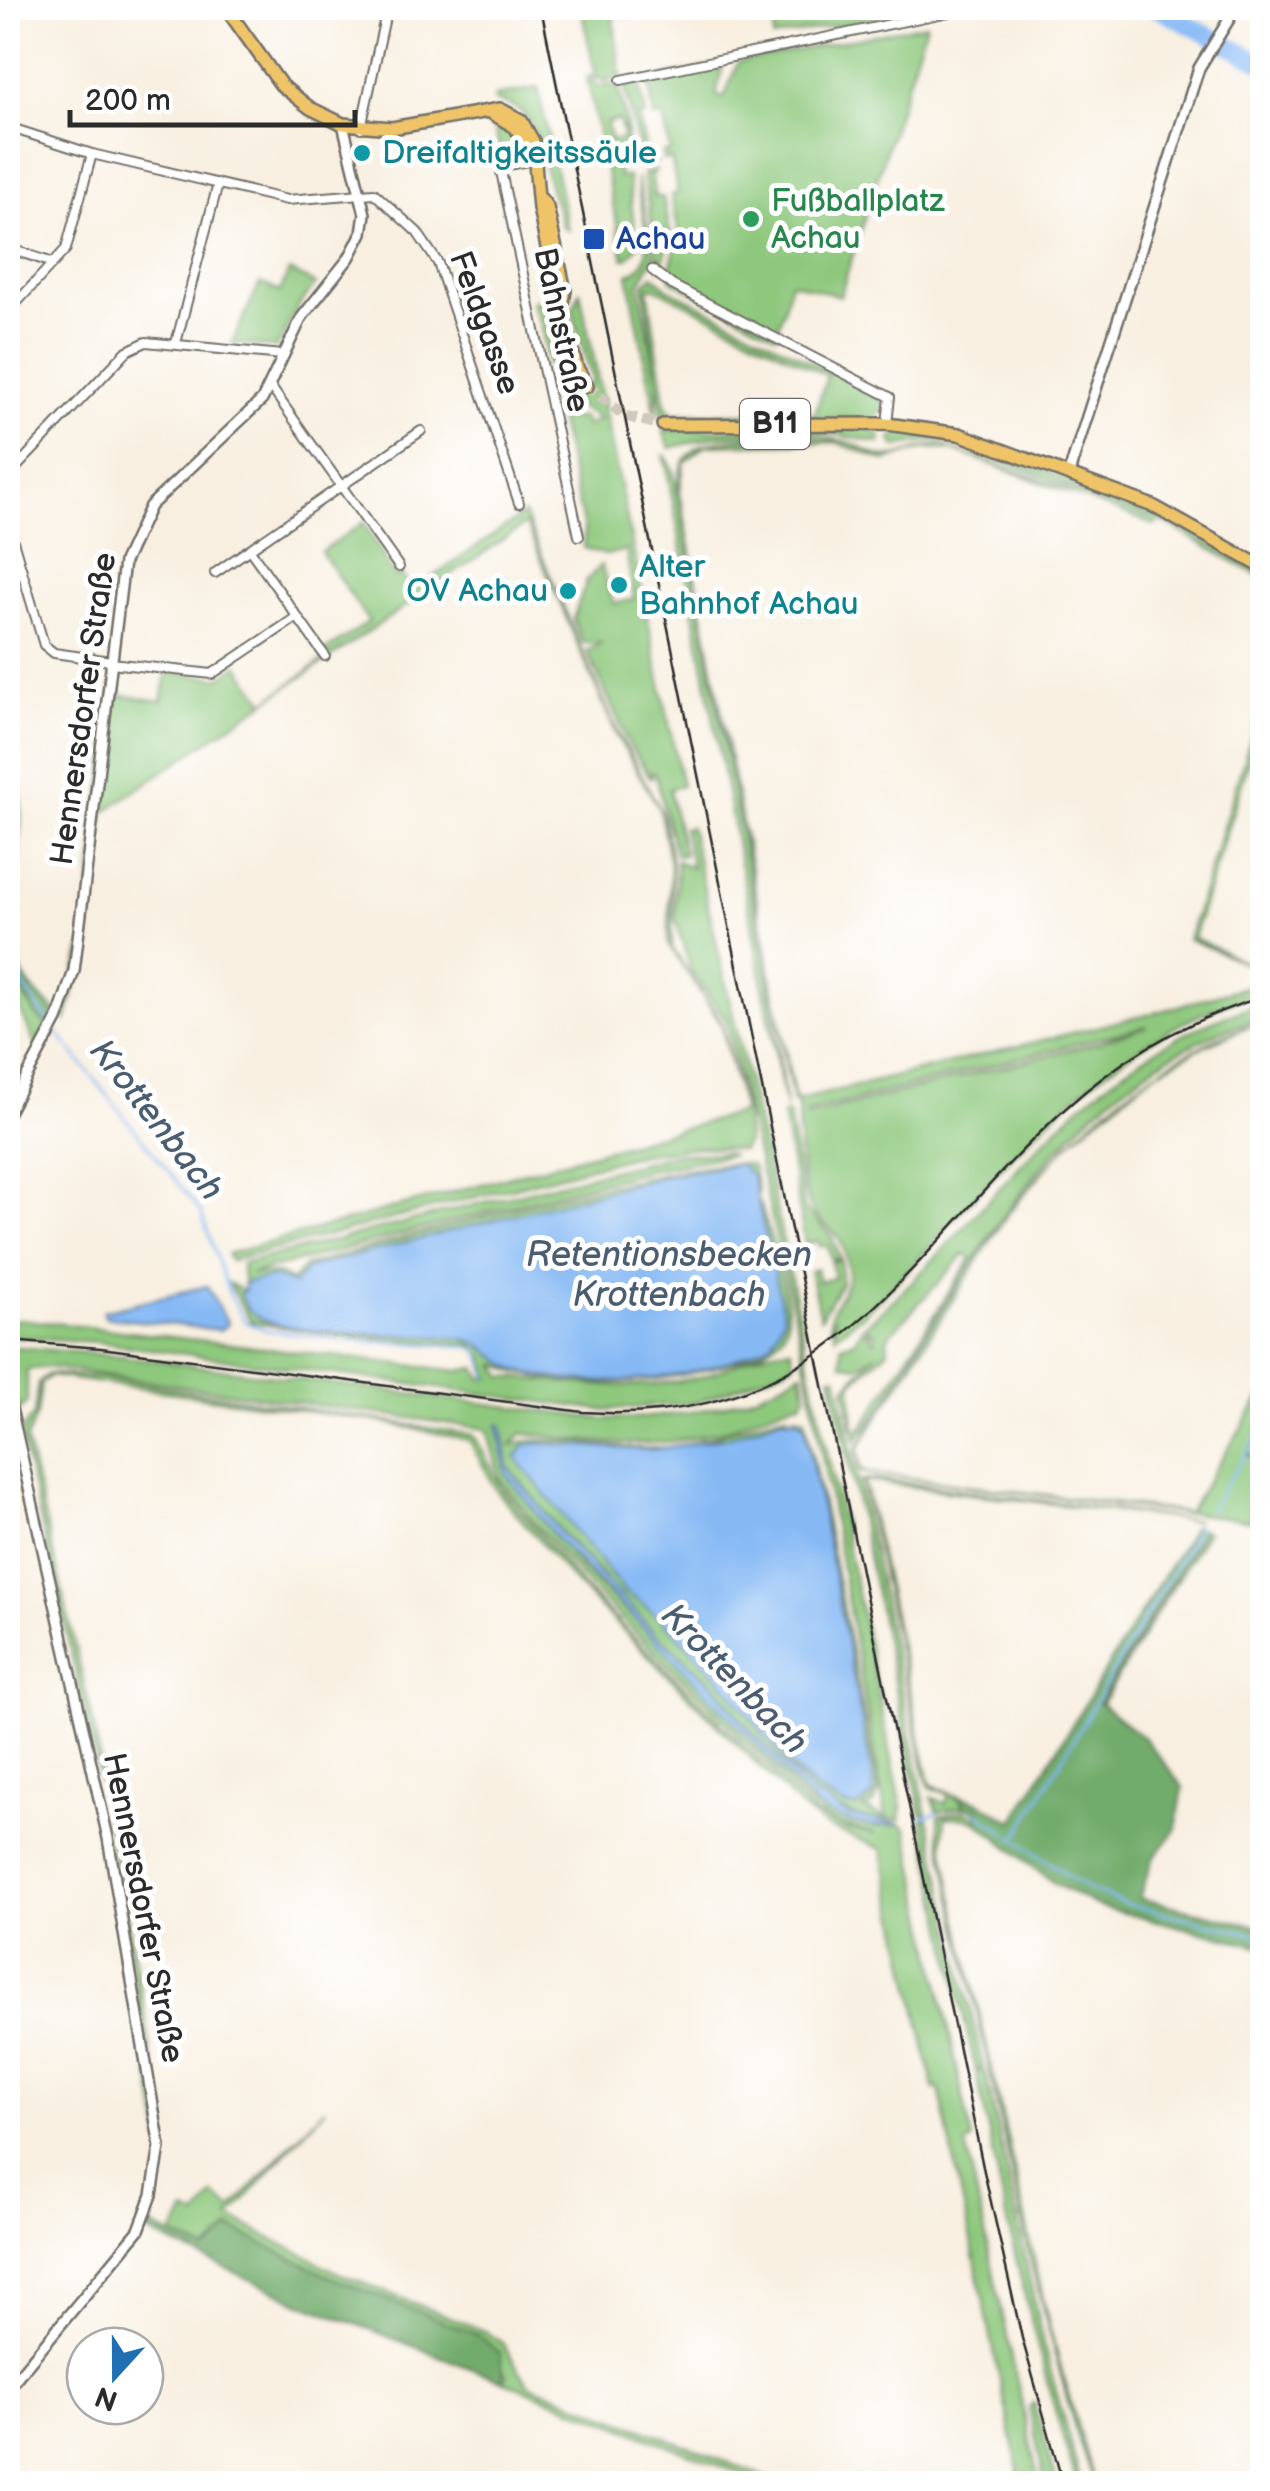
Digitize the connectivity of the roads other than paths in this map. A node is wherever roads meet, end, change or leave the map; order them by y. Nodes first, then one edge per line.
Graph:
1 (226, 8) edge
2 (387, 8) edge
3 (968, 8) edge
4 (1236, 8) edge
5 (621, 80) dead end
6 (344, 124) junction
7 (8, 127) edge
8 (360, 128) junction
9 (92, 154) junction
10 (533, 156) junction
11 (218, 184) junction
12 (362, 194) junction
13 (8, 248) edge
14 (53, 263) junction
15 (652, 270) dead end
16 (8, 312) edge
17 (176, 343) junction
18 (283, 355) junction
19 (270, 386) junction
20 (587, 386) tunnel mouth
21 (887, 424) junction
22 (663, 425) tunnel mouth
23 (421, 432) dead end
24 (1068, 474) junction
25 (8, 476) edge
26 (343, 487) junction
27 (519, 503) dead end
28 (8, 524) edge
29 (578, 536) dead end
30 (250, 550) junction
31 (399, 567) dead end
32 (1262, 567) edge
33 (215, 573) dead end
34 (297, 617) junction
35 (325, 656) dead end
36 (111, 662) junction
37 (8, 1112) edge
38 (8, 1395) edge
39 (8, 2388) edge

1 - 6 main road
2 - 8 street
3 - 5 street
4 - 24 street
6 - 8 main road
6 - 12 street
7 - 9 street
8 - 10 main road
9 - 11 street
9 - 14 street
10 - 20 main road
10 - 29 street, Bahnstraße
11 - 12 street
11 - 17 street
12 - 18 street, Hennersdorfer Straße
12 - 27 street, Feldgasse
13 - 14 street
14 - 16 street
15 - 21 street
17 - 18 street
17 - 25 street
18 - 19 street, Hennersdorfer Straße
19 - 26 street
19 - 36 street, Hennersdorfer Straße
21 - 22 main road, B11
21 - 24 main road, B11
23 - 26 street
24 - 32 main road, B11
26 - 30 street
26 - 31 street
28 - 36 street
30 - 33 street
30 - 34 street
34 - 35 street
34 - 36 street
36 - 37 street, Hennersdorfer Straße
38 - 39 street, Hennersdorfer Straße

